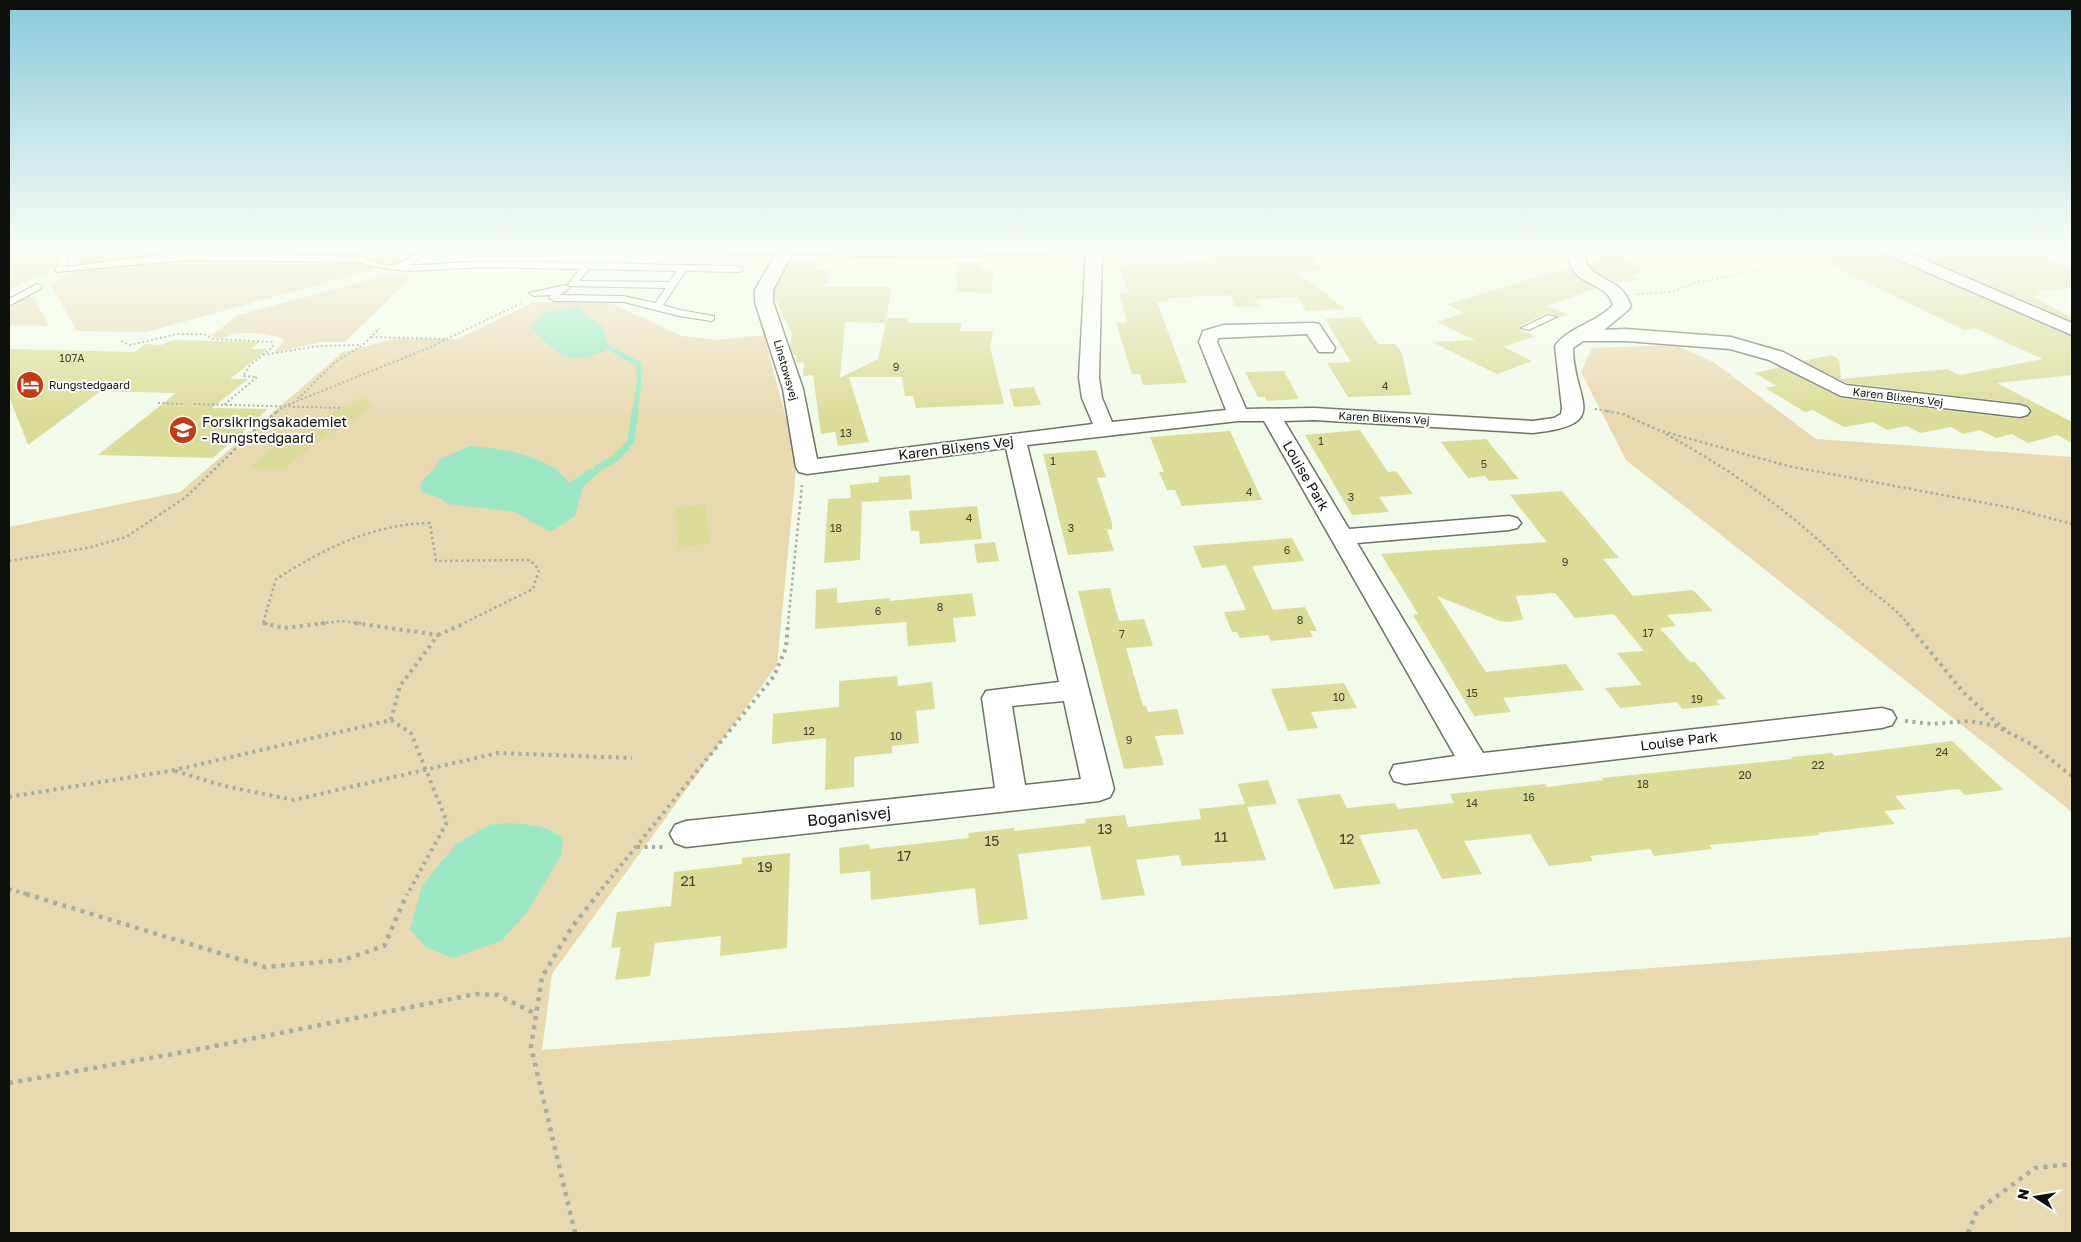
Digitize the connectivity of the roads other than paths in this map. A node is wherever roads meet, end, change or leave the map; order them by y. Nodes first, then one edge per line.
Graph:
1 (649, 304) edge
2 (765, 304) edge
3 (1092, 304) edge
4 (1621, 304) edge
5 (2012, 304) edge
6 (657, 306) joint
7 (1551, 317) dead end
8 (711, 318) dead end
9 (1526, 328) dead end
10 (2072, 330) edge
11 (1577, 336) junction
12 (1326, 348) dead end
13 (2020, 411) dead end
14 (1270, 414) junction
15 (1238, 415) junction
16 (1105, 429) junction
17 (1015, 441) junction
18 (807, 467) joint
19 (1509, 523) dead end
20 (1342, 537) junction
21 (1075, 690) junction
22 (1882, 718) road end
23 (1475, 765) junction
24 (1404, 773) dead end
25 (1012, 798) junction
26 (686, 834) dead end

1 - 6 lane
2 - 18 street, Linstowsvej
3 - 16 street
4 - 11 street
5 - 10 street
6 - 8 lane
7 - 9 lane
11 - 13 street, Karen Blixens Vej
11 - 14 street, Karen Blixens Vej
12 - 15 street
14 - 15 street, Karen Blixens Vej
14 - 20 street, Louise Park
15 - 16 street, Karen Blixens Vej
16 - 17 street, Karen Blixens Vej
17 - 18 street, Karen Blixens Vej
17 - 21 street, Boganisvej
19 - 20 street
20 - 23 street, Louise Park
21 - 25 street
21 - 25 street, Boganisvej
22 - 23 street, Louise Park
23 - 24 street, Louise Park
25 - 26 street, Boganisvej

